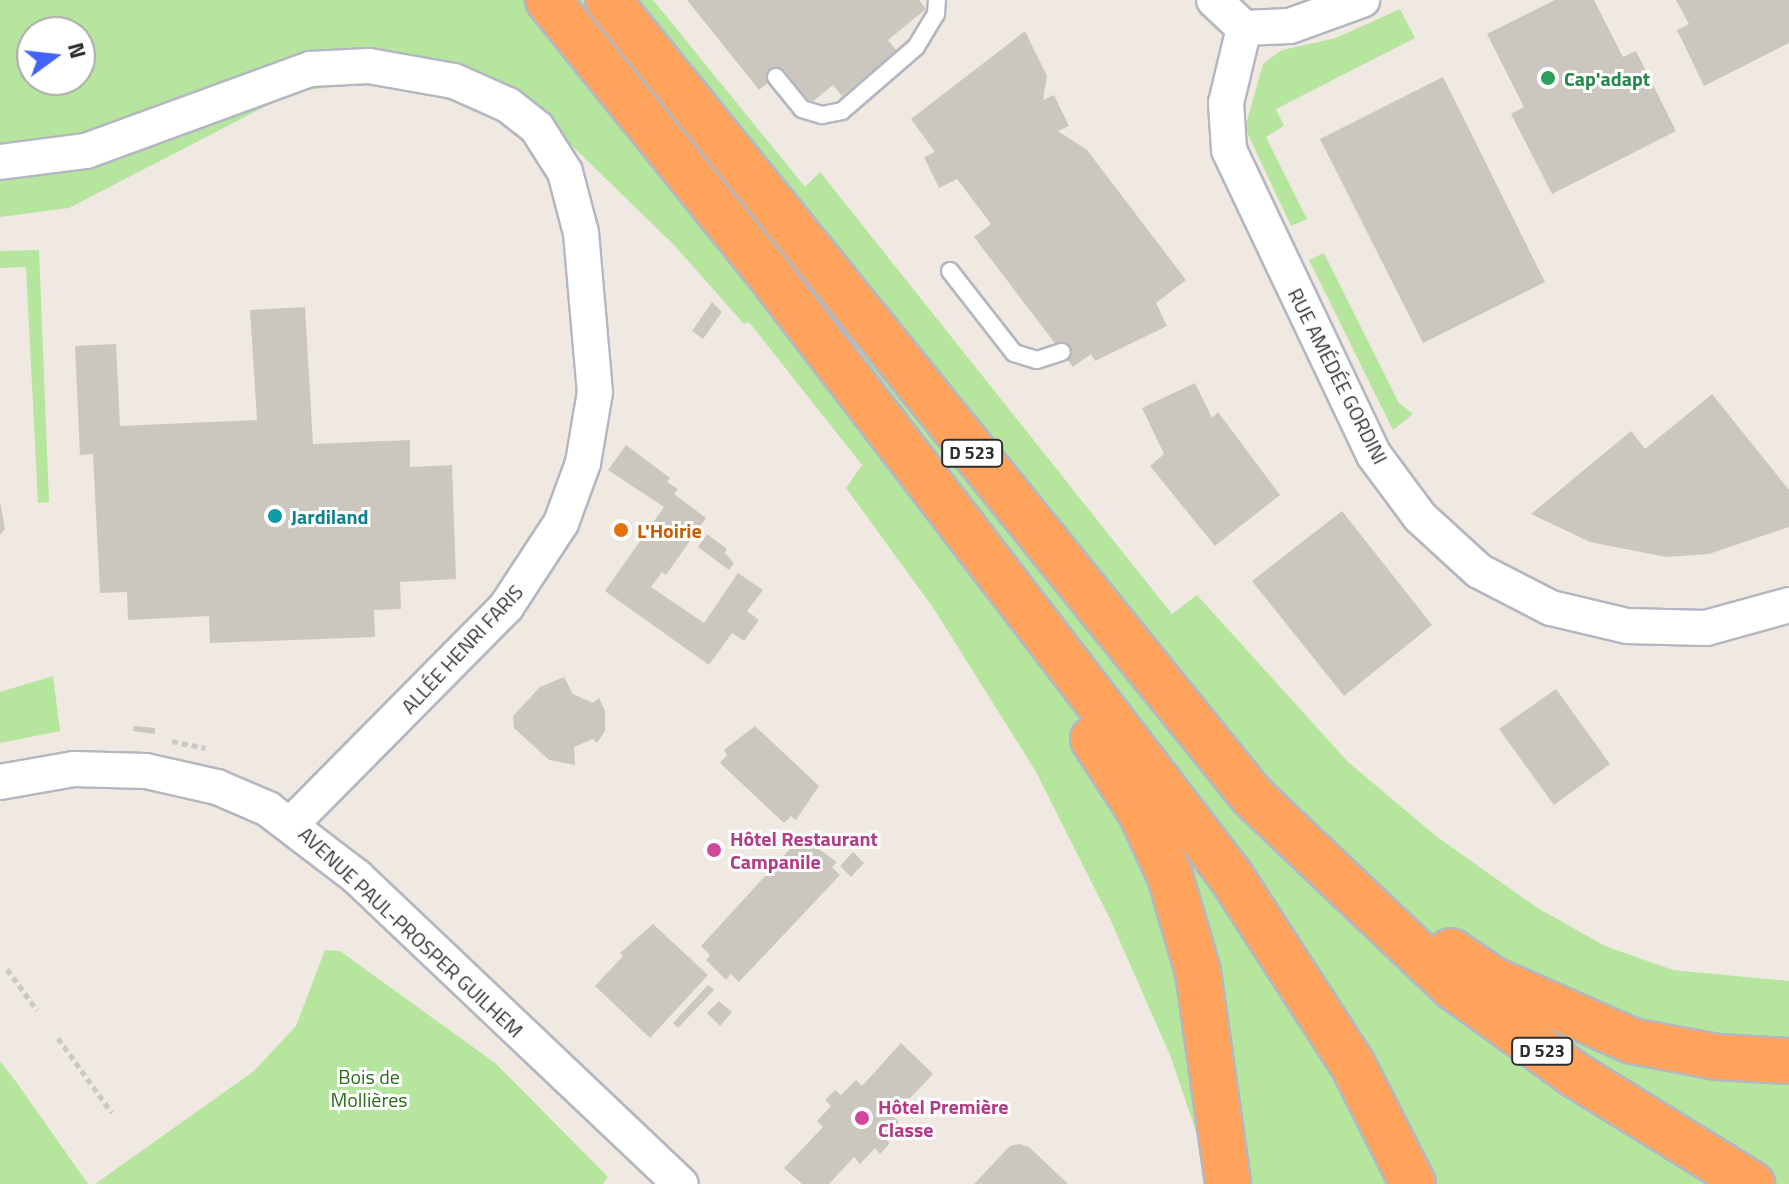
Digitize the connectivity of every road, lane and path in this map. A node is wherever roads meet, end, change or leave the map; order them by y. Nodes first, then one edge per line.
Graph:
1 (548, 0) edge
2 (608, 0) edge
3 (937, 0) edge
4 (1214, 0) edge
5 (1362, 0) edge
6 (1244, 28) junction
7 (776, 77) dead end
8 (0, 162) edge
9 (950, 271) dead end
10 (1062, 352) dead end
11 (1789, 605) edge
12 (1068, 665) junction
13 (0, 782) edge
14 (292, 823) junction
15 (1351, 892) junction
16 (7, 969) dead end
17 (37, 1010) dead end
18 (58, 1038) dead end
19 (1789, 1061) edge
20 (112, 1113) dead end
21 (680, 1184) edge
22 (1228, 1184) edge
23 (1413, 1184) edge
24 (1752, 1184) edge

1 - 12 highway, D 523
2 - 15 highway, D 523
3 - 7 lane
4 - 6 street
5 - 6 street
6 - 11 street, RUE AMÉDÉE GORDINI
8 - 14 street, ALLÉE HENRI FARIS
9 - 10 lane
12 - 22 highway
12 - 23 highway, D 523
13 - 14 street, AVENUE PAUL-PROSPER GUILHEM
14 - 21 street, AVENUE PAUL-PROSPER GUILHEM
15 - 19 highway
15 - 24 highway, D 523
16 - 17 path
18 - 20 path

